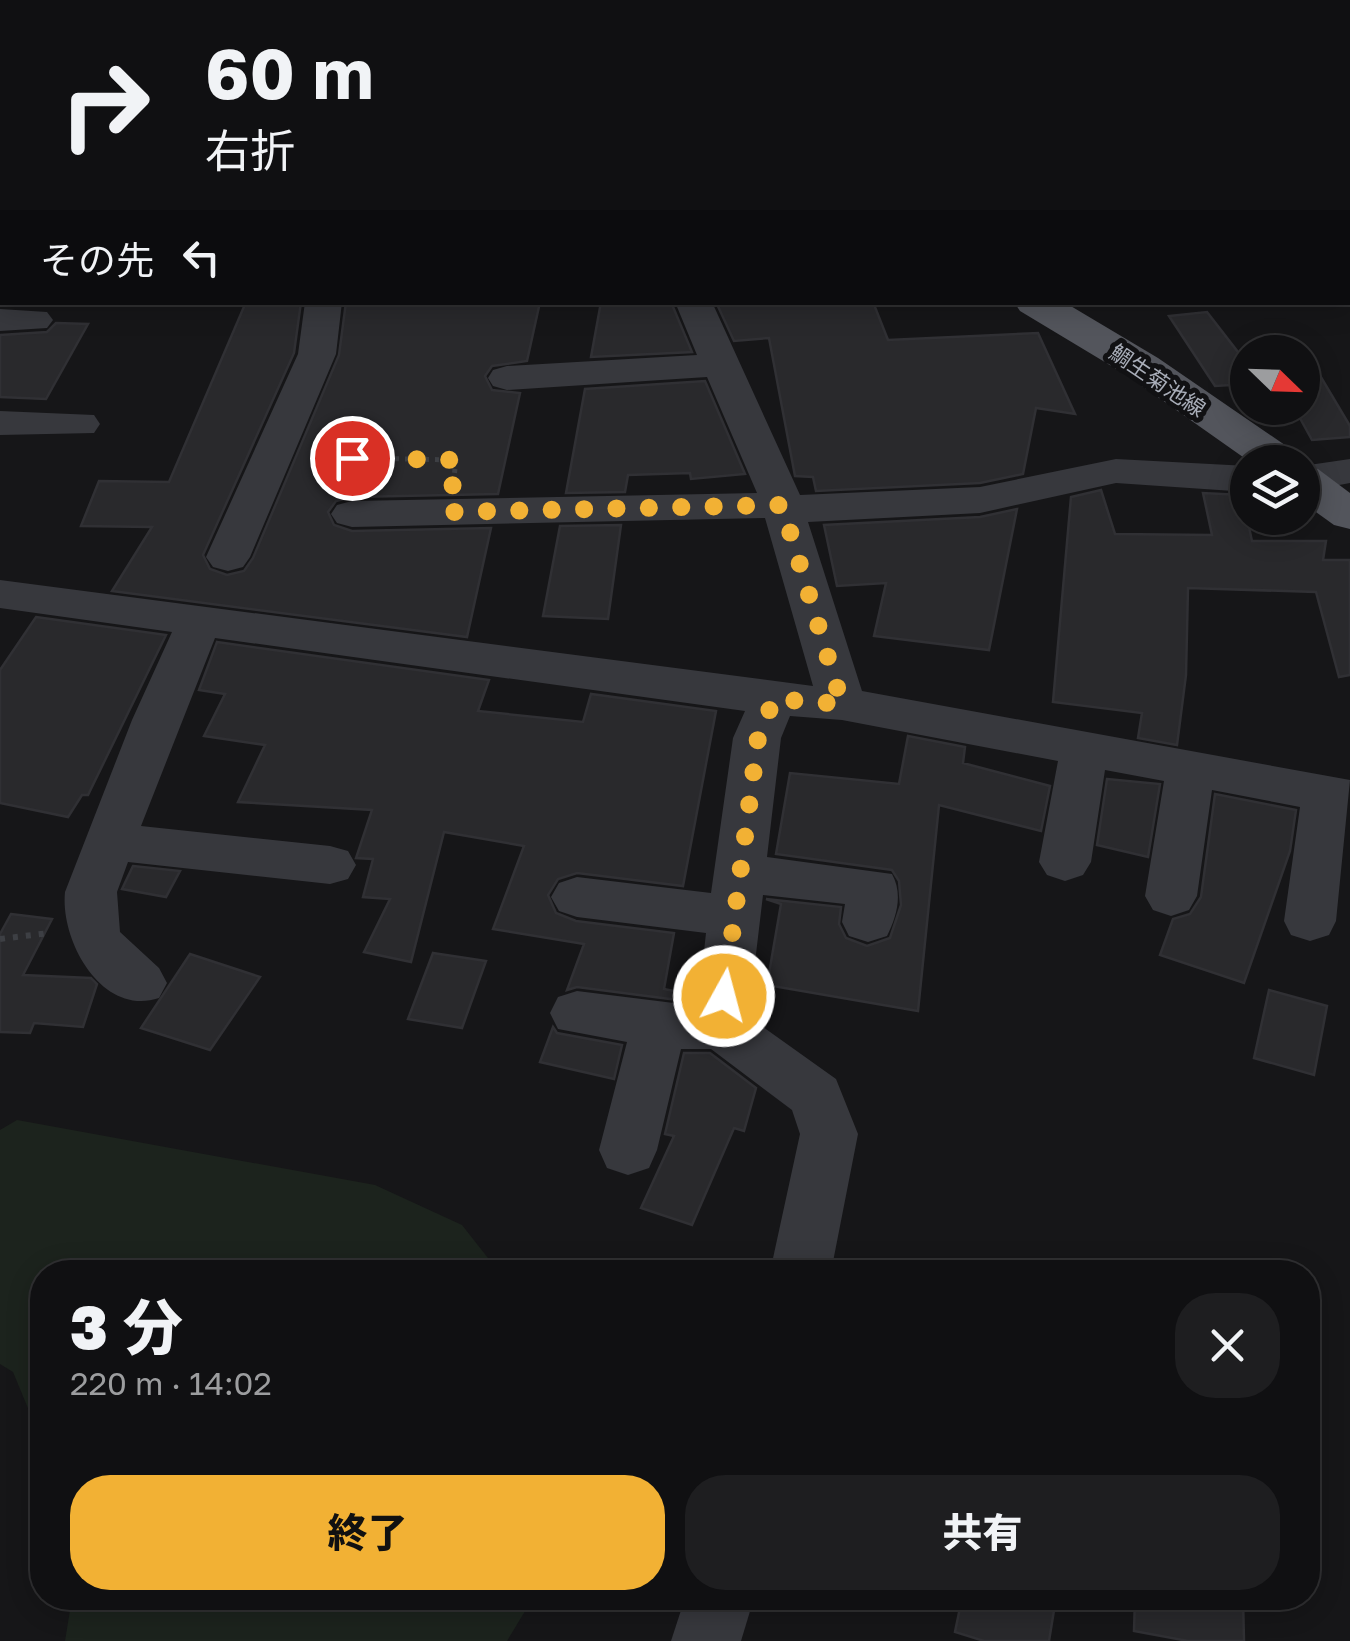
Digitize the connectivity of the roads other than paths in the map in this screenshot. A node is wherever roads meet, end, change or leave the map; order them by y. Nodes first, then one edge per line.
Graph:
1 (324, 305) edge
2 (694, 305) edge
3 (1039, 305) edge
4 (721, 364) junction
5 (507, 378) dead end
6 (0, 423) edge
7 (80, 424) dead end
8 (1255, 445) edge
9 (1350, 471) edge
10 (1320, 476) edge
11 (1230, 478) edge
12 (1320, 492) edge
13 (782, 505) junction
14 (352, 514) dead end
15 (1350, 515) edge
16 (228, 556) dead end
17 (2, 598) edge
18 (200, 621) junction
19 (774, 699) junction
20 (842, 704) junction
21 (1084, 748) junction
22 (1191, 768) junction
23 (1338, 796) edge
24 (114, 842) junction
25 (1065, 862) dead end
26 (330, 866) dead end
27 (736, 894) junction
28 (577, 896) dead end
29 (1171, 896) dead end
30 (868, 922) dead end
31 (1310, 922) dead end
32 (140, 983) dead end
33 (577, 1013) dead end
34 (659, 1024) junction
35 (729, 1024) junction
36 (628, 1150) dead end
37 (804, 1260) edge

1 - 16 street
2 - 4 street
3 - 8 main road, 鯛生菊池線
4 - 5 street
4 - 13 street
6 - 7 street
9 - 10 street
11 - 13 street
12 - 15 main road
13 - 14 street
13 - 20 street
17 - 18 street
18 - 19 street
18 - 24 street
19 - 20 street
19 - 27 street
20 - 21 street
21 - 22 street
21 - 25 street
22 - 23 street
22 - 29 street
23 - 31 street
24 - 26 street
24 - 32 street
27 - 28 street
27 - 30 street
27 - 35 street
33 - 34 street
34 - 35 street
34 - 36 street
35 - 37 street

